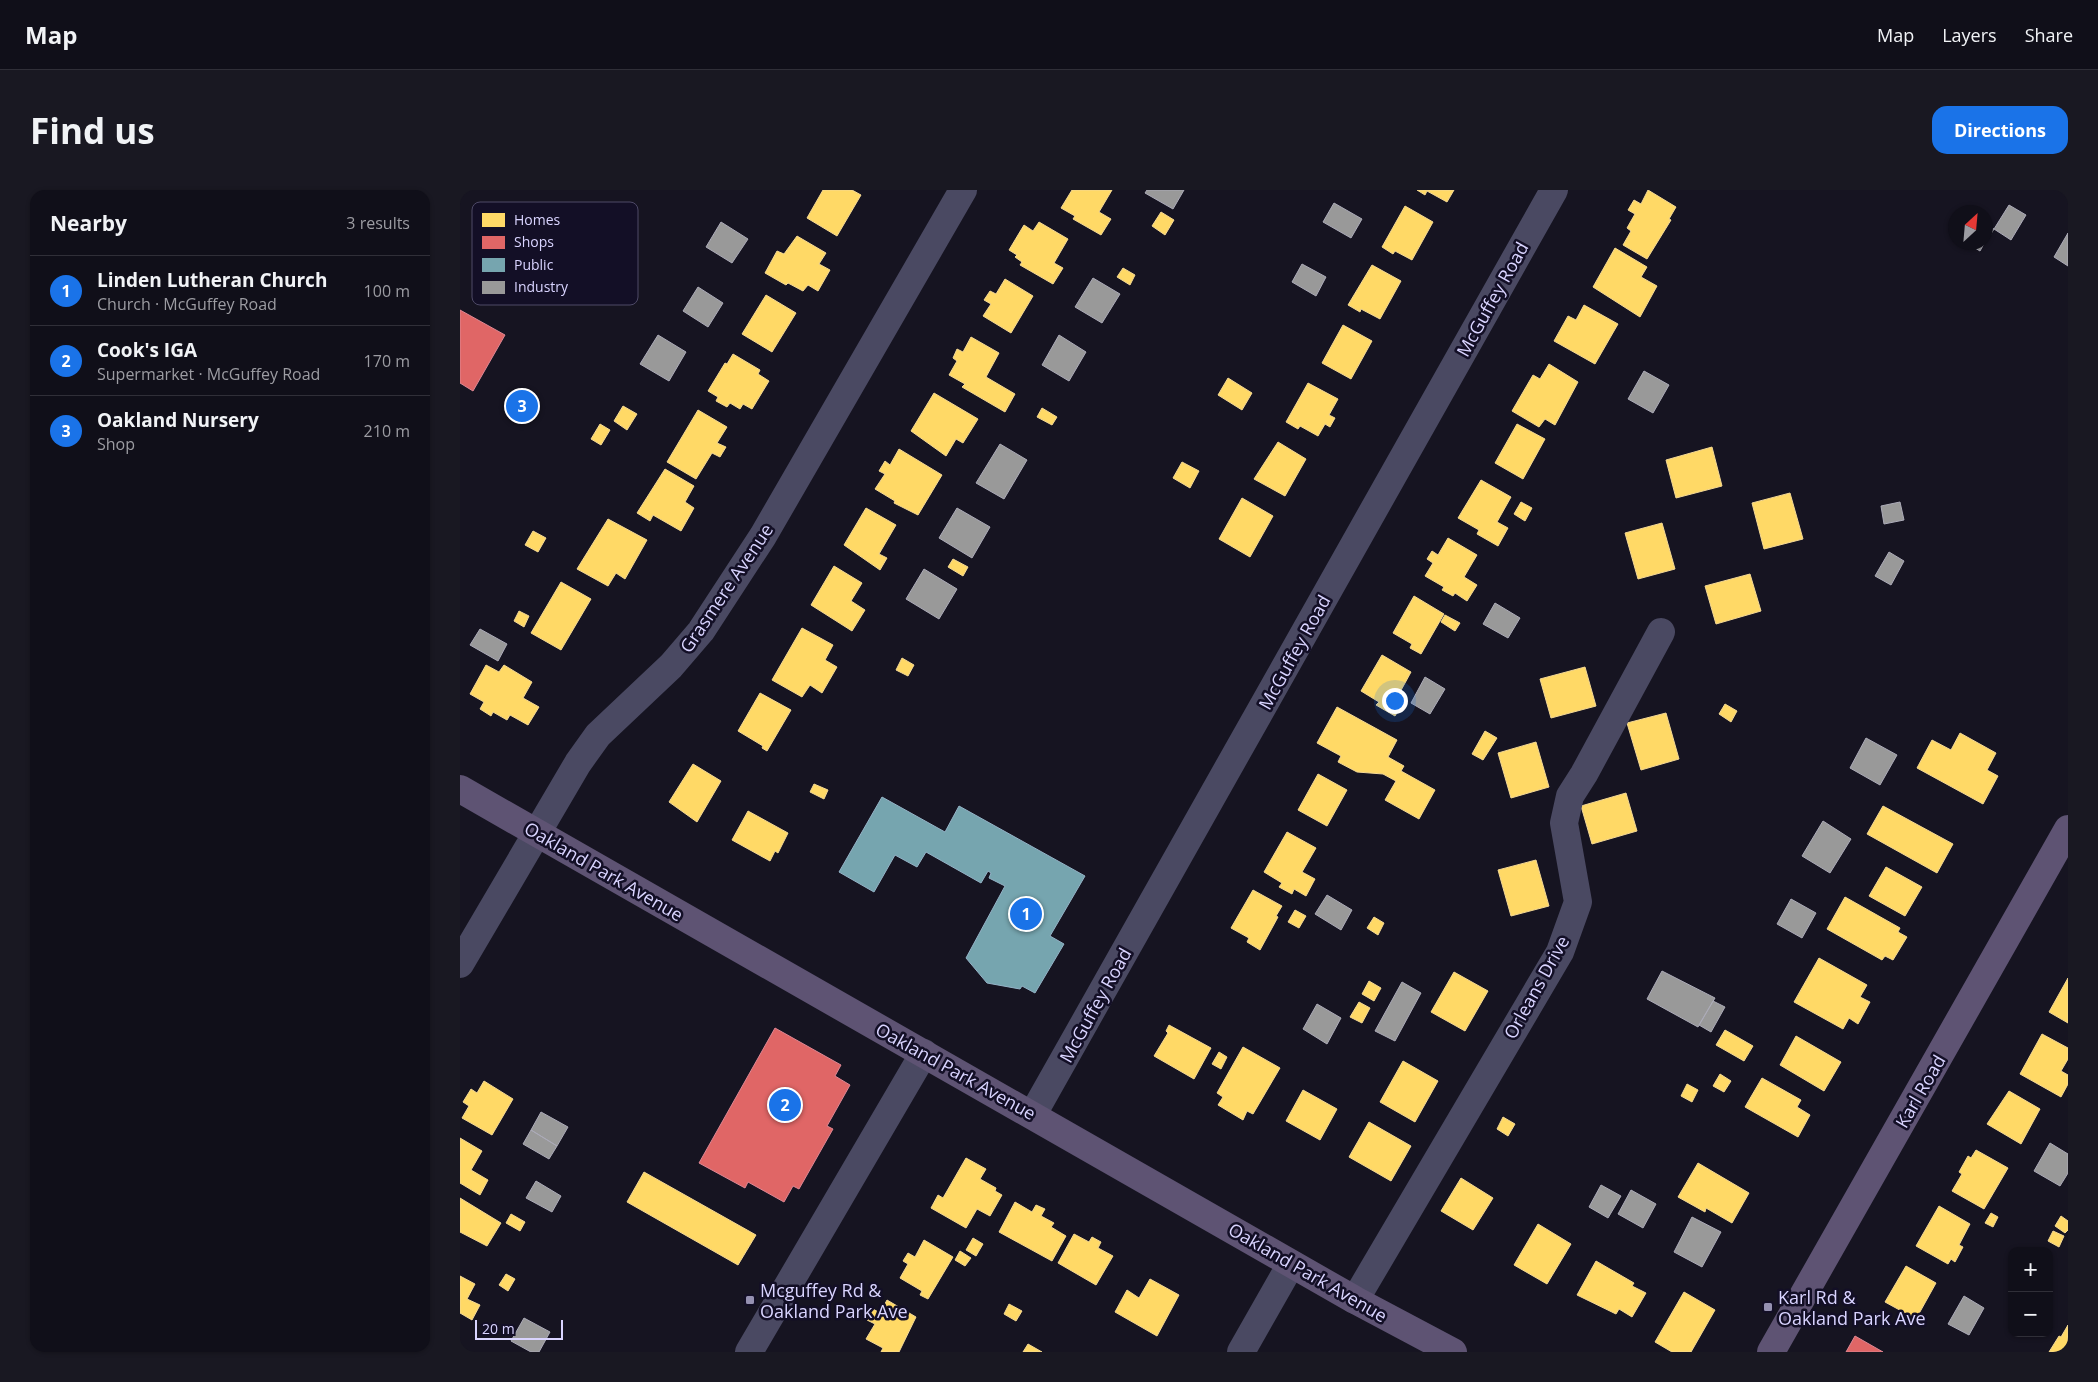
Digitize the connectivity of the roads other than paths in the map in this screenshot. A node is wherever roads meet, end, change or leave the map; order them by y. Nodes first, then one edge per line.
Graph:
1 (963, 190) edge
2 (1554, 190) edge
3 (1661, 632) dead end
4 (460, 789) edge
5 (2068, 829) edge
6 (536, 833) junction
7 (460, 964) edge
8 (924, 1054) junction
9 (1033, 1114) junction
10 (1291, 1264) junction
11 (1355, 1300) junction
12 (749, 1352) edge
13 (1242, 1352) edge
14 (1453, 1352) edge
15 (1771, 1352) edge

1 - 6 street, Grasmere Avenue
2 - 9 street, McGuffey Road
3 - 11 street, Orleans Drive
4 - 6 main road, Oakland Park Avenue
5 - 15 main road, Karl Road
6 - 7 street, Grasmere Avenue
6 - 8 main road, Oakland Park Avenue
8 - 9 main road, Oakland Park Avenue
8 - 12 street
9 - 10 main road, Oakland Park Avenue
10 - 11 main road, Oakland Park Avenue
10 - 13 street
11 - 14 main road, Oakland Park Avenue

